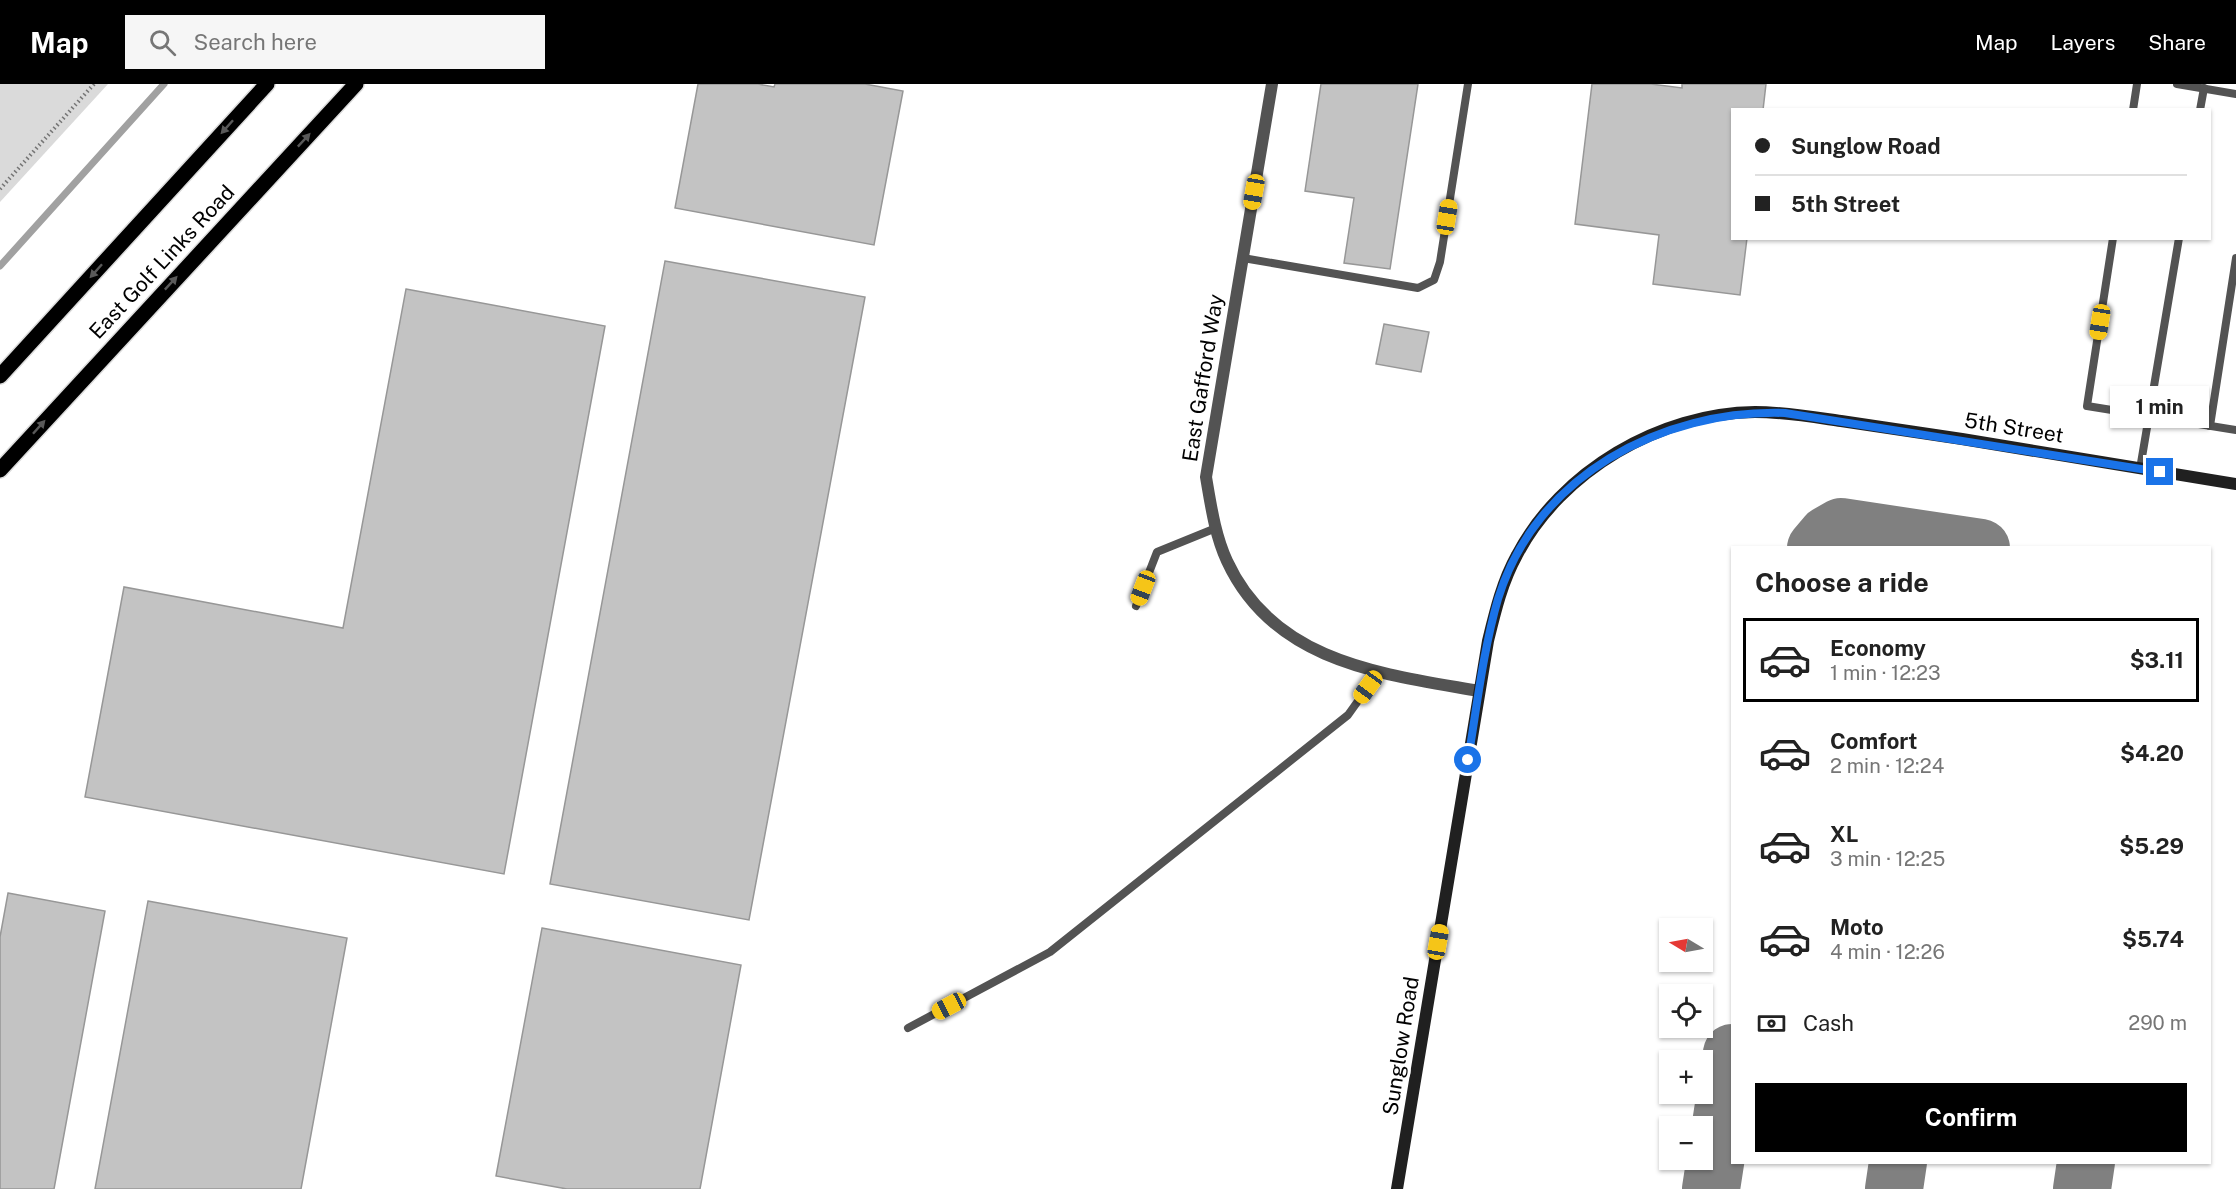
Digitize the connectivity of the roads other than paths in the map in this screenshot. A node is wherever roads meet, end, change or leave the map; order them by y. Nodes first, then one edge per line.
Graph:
1 (267, 84) edge
2 (357, 84) edge
3 (1272, 84) edge
4 (1468, 84) edge
5 (2137, 84) edge
6 (2177, 84) edge
7 (2204, 88) junction
8 (2236, 94) edge
9 (2133, 108) edge
10 (2200, 108) edge
11 (2113, 240) edge
12 (2179, 240) edge
13 (1243, 258) junction
14 (2236, 258) edge
15 (0, 376) edge
16 (1785, 413) joint
17 (2149, 416) junction
18 (2210, 426) junction
19 (2236, 430) edge
20 (2140, 469) junction
21 (0, 470) edge
22 (2236, 484) edge
23 (1216, 528) junction
24 (1136, 606) dead end
25 (1378, 673) junction
26 (1479, 691) junction
27 (908, 1028) dead end
28 (1397, 1189) edge

1 -> 15 main road, East Golf Links Road
21 -> 2 main road, East Golf Links Road
3 - 13 street, East Gafford Way
4 - 13 lane
5 - 9 lane
6 - 7 lane
7 - 8 lane
7 - 10 lane
11 - 17 lane
12 - 17 lane
13 - 23 street, East Gafford Way
14 - 18 lane
16 - 20 street, 5th Street
16 - 26 street, Sunglow Road
17 - 18 lane
17 - 20 lane
18 - 19 lane
20 - 22 street, 5th Street
23 - 24 lane
23 - 25 street, East Gafford Way
25 - 26 street, East Gafford Way
25 - 27 lane
26 - 28 street, Sunglow Road

